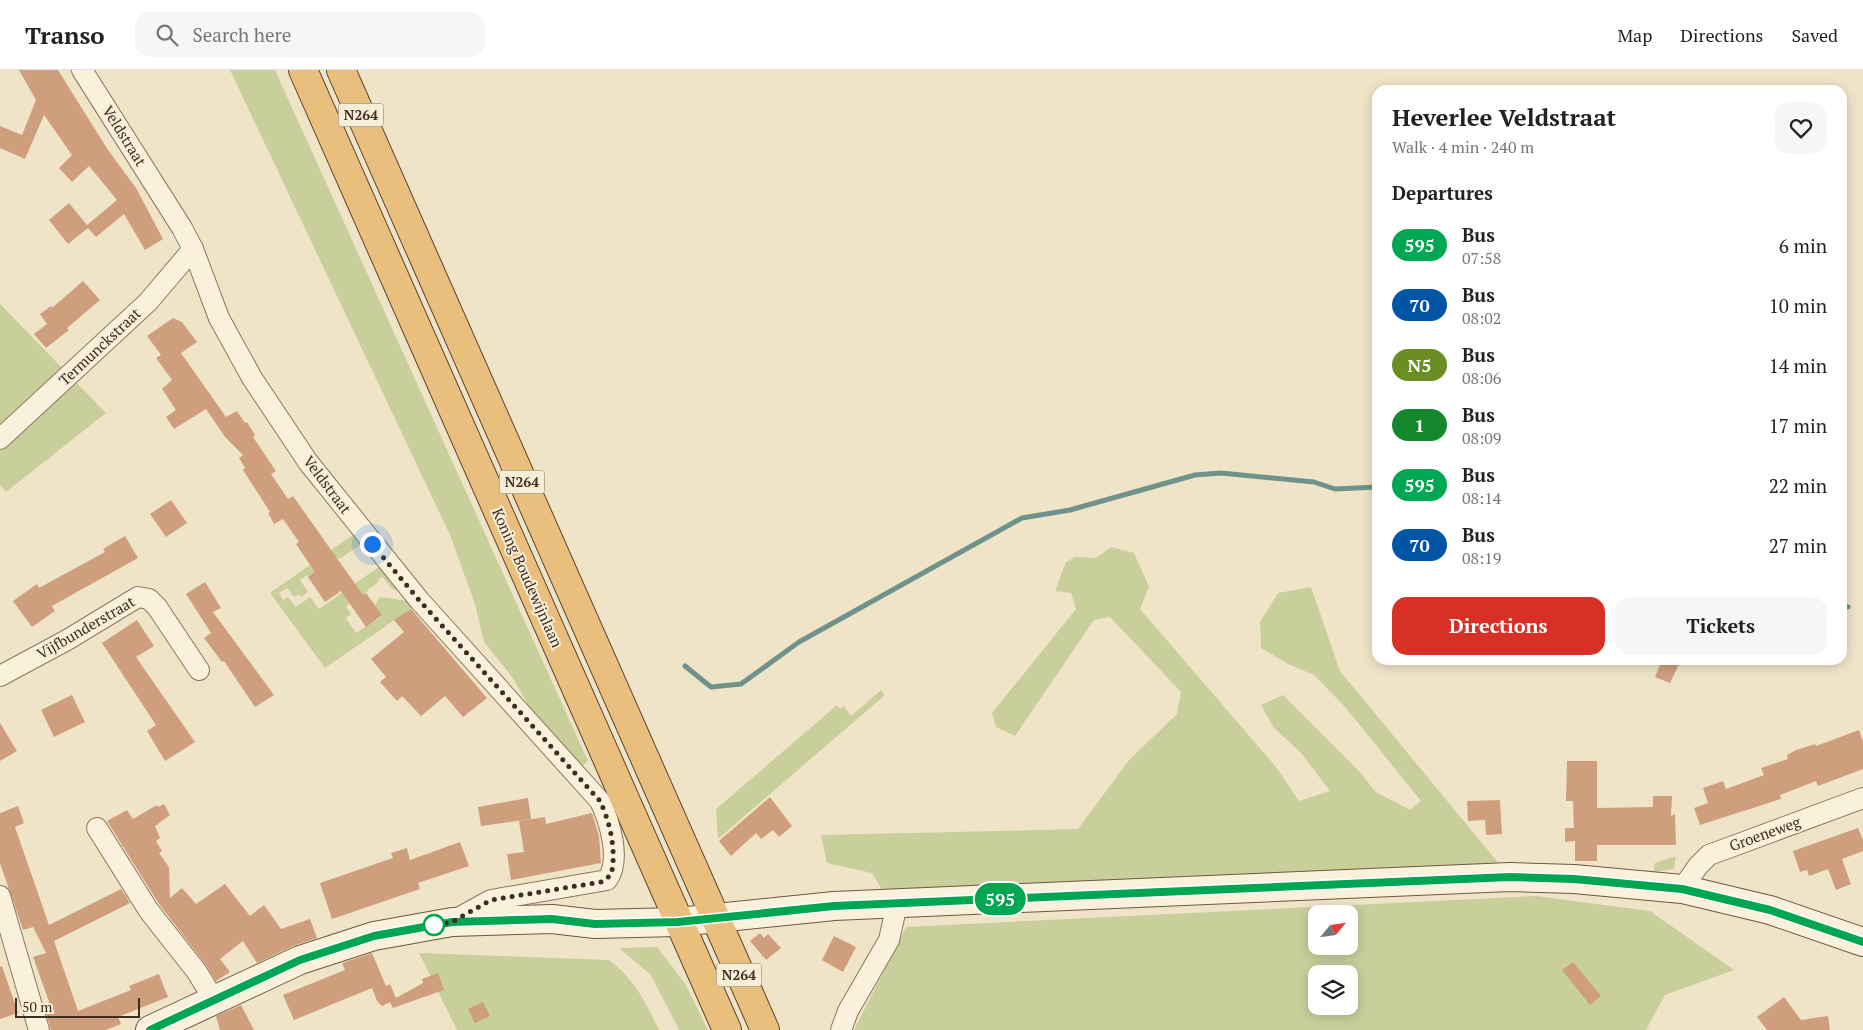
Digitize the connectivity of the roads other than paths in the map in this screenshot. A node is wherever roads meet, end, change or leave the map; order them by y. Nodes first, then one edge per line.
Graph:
1 (82, 70) edge
2 (303, 70) edge
3 (341, 70) edge
4 (193, 248) junction
5 (0, 439) edge
6 (199, 670) dead end
7 (0, 676) edge
8 (1863, 798) edge
9 (97, 828) dead end
10 (1682, 889) junction
11 (0, 896) edge
12 (896, 904) junction
13 (711, 911) junction
14 (674, 913) junction
15 (452, 922) junction
16 (1863, 942) edge
17 (214, 1000) junction
18 (39, 1030) edge
19 (150, 1030) edge
20 (727, 1030) edge
21 (765, 1030) edge
22 (841, 1030) edge

1 - 4 street, Veldstraat
2 - 14 highway, Koning Boudewijnlaan / N264
3 - 13 highway, N264
4 - 5 street, Termunckstraat
4 - 15 street, Veldstraat
6 - 7 street, Vijfbunderstraat
8 - 10 street, Groeneweg
9 - 17 street
10 - 12 main road
10 - 16 main road
11 - 18 street
12 - 13 main road
12 - 22 street
13 - 14 main road
13 - 21 highway, N264
14 - 15 main road
14 - 20 highway, Koning Boudewijnlaan / N264
15 - 17 main road
17 - 19 main road

